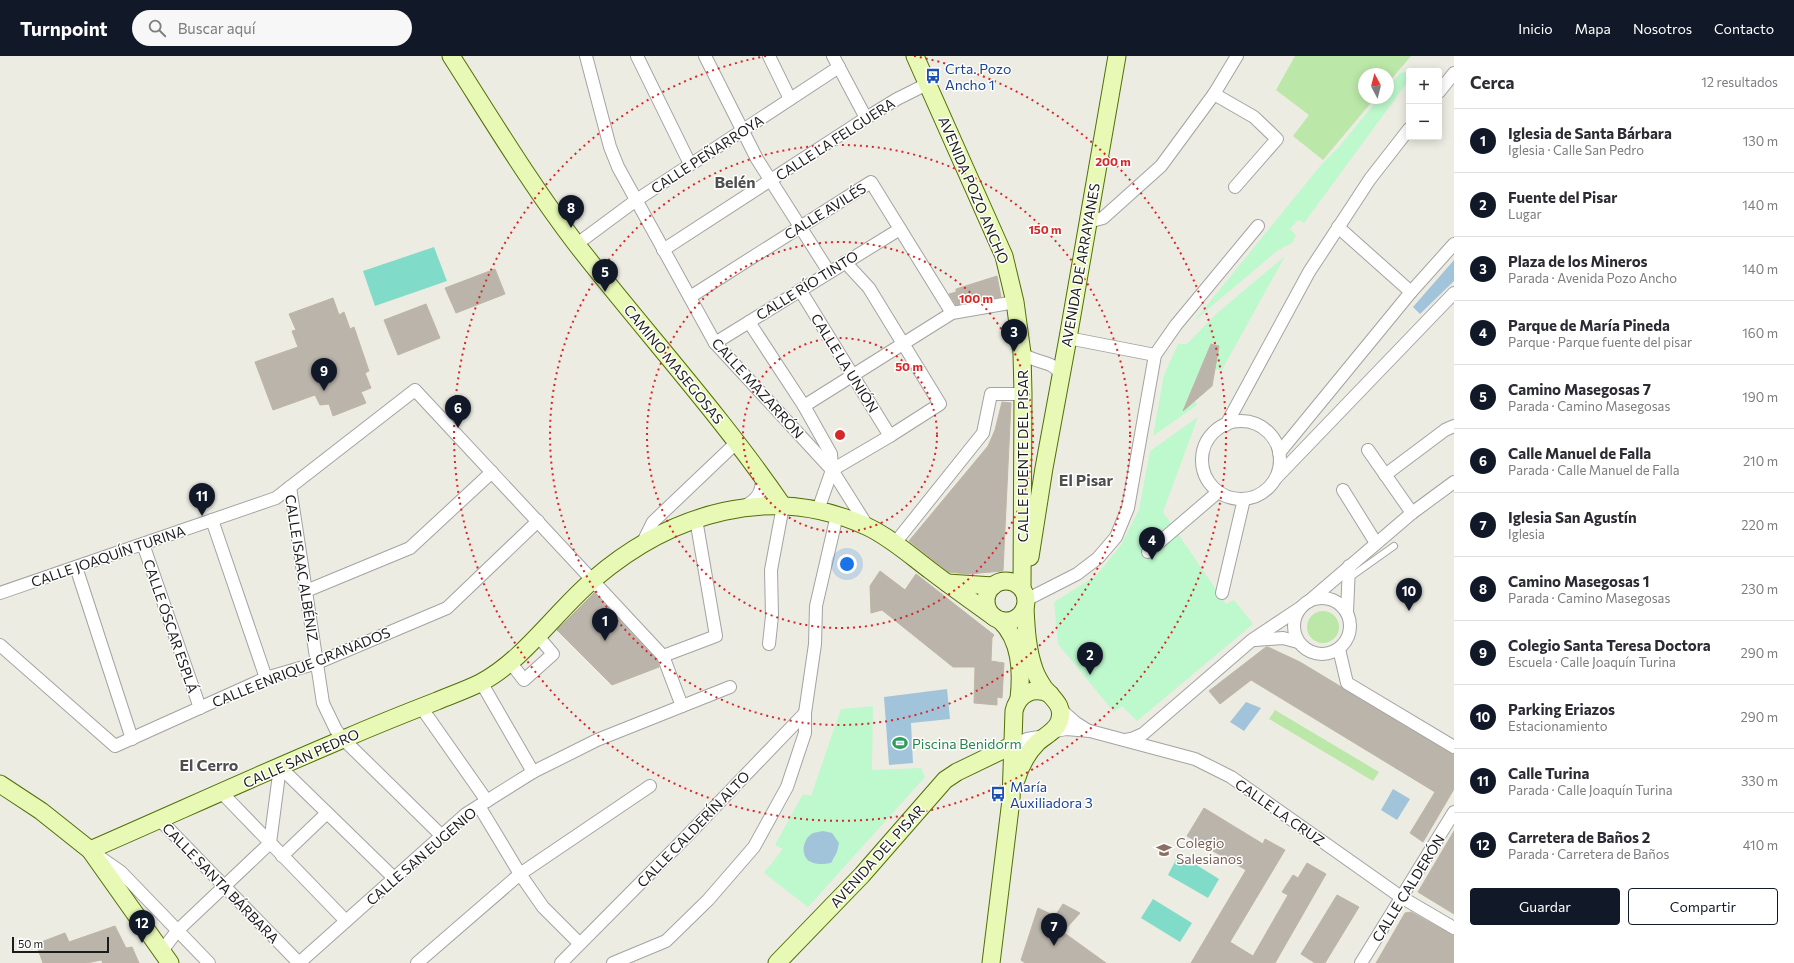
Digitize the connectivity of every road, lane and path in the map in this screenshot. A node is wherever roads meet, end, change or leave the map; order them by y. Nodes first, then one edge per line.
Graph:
1 (451, 56) edge
2 (586, 56) edge
3 (637, 56) edge
4 (705, 56) edge
5 (769, 56) edge
6 (833, 56) edge
7 (915, 56) edge
8 (1117, 56) edge
9 (1237, 56) edge
10 (839, 67) junction
11 (1452, 82) edge
12 (927, 84) junction
13 (1442, 90) edge
14 (1214, 94) junction
15 (790, 99) junction
16 (866, 118) junction
17 (742, 131) junction
18 (1406, 133) edge
19 (690, 164) junction
20 (771, 180) junction
21 (1235, 187) dead end
22 (635, 201) junction
23 (1088, 222) junction
24 (800, 226) junction
25 (1258, 226) dead end
26 (1338, 227) junction
27 (900, 229) junction
28 (577, 244) junction
29 (1454, 244) edge
30 (663, 250) junction
31 (845, 262) junction
32 (829, 272) junction
33 (800, 290) junction
34 (1411, 292) junction
35 (1454, 292) edge
36 (690, 297) junction
37 (1015, 302) junction
38 (952, 313) junction
39 (749, 322) junction
40 (1068, 338) junction
41 (715, 343) junction
42 (903, 344) junction
43 (1022, 353) junction
44 (1155, 355) junction
45 (1047, 364) junction
46 (854, 375) junction
47 (1061, 379) junction
48 (1023, 388) junction
49 (804, 406) junction
50 (1226, 425) junction
51 (1454, 426) edge
52 (890, 436) junction
53 (737, 442) junction
54 (1368, 450) dead end
55 (1280, 453) junction
56 (832, 470) junction
57 (492, 472) junction
58 (761, 474) junction
59 (1385, 475) junction
60 (1276, 478) junction
61 (1454, 482) edge
62 (290, 487) junction
63 (1343, 490) dead end
64 (1218, 492) junction
65 (1244, 499) junction
66 (783, 506) junction
67 (740, 508) junction
68 (818, 510) junction
69 (1412, 513) junction
70 (837, 515) junction
71 (696, 519) junction
72 (212, 520) junction
73 (538, 521) junction
74 (868, 527) junction
75 (895, 543) junction
76 (1376, 543) junction
77 (143, 544) junction
78 (642, 544) junction
79 (1394, 546) dead end
80 (1148, 552) dead end
81 (1349, 566) junction
82 (76, 567) junction
83 (1348, 579) junction
84 (593, 580) junction
85 (947, 583) junction
86 (306, 591) junction
87 (1222, 592) dead end
88 (1016, 593) junction
89 (0, 594) edge
90 (1304, 605) junction
91 (1347, 612) junction
92 (997, 618) junction
93 (537, 635) junction
94 (1252, 640) junction
95 (1298, 642) junction
96 (769, 644) dead end
97 (0, 645) edge
98 (1339, 649) junction
99 (663, 656) junction
100 (510, 662) junction
101 (317, 663) junction
102 (266, 678) junction
103 (481, 682) junction
104 (730, 687) dead end
105 (1050, 694) junction
106 (1019, 699) junction
107 (682, 706) junction
108 (421, 707) junction
109 (200, 708) junction
110 (1060, 709) junction
111 (805, 713) junction
112 (1014, 718) junction
113 (1090, 732) junction
114 (1045, 735) junction
115 (132, 739) junction
116 (343, 739) junction
117 (1124, 740) junction
118 (1013, 745) junction
119 (1454, 746) edge
120 (979, 761) junction
121 (1012, 766) junction
122 (280, 767) junction
123 (533, 772) junction
124 (0, 777) edge
125 (650, 786) dead end
126 (5, 787) edge
127 (222, 793) junction
128 (1011, 800) junction
129 (483, 804) junction
130 (1454, 812) edge
131 (327, 813) junction
132 (160, 820) junction
133 (442, 836) junction
134 (270, 843) junction
135 (90, 850) junction
136 (282, 856) junction
137 (520, 874) junction
138 (394, 878) junction
139 (224, 886) junction
140 (1401, 897) junction
141 (346, 921) junction
142 (1454, 928) edge
143 (178, 931) junction
144 (579, 943) junction
145 (165, 958) edge
146 (210, 963) edge
147 (299, 963) edge
148 (417, 963) edge
149 (561, 963) edge
150 (613, 963) edge
151 (777, 963) edge
152 (991, 963) edge
153 (1362, 963) edge

1 - 28 street, CAMINO MASEGOSAS
2 - 22 street, CALLE MAZARRÓN
3 - 19 street
4 - 17 street
5 - 15 street
6 - 10 street
7 - 12 street, AVENIDA POZO ANCHO
8 - 23 street, AVENIDA DE ARRAYANES
9 - 14 street
10 - 15 street, CALLE PEÑARROYA
10 - 16 street
11 - 13 street
12 - 16 street, CALLE LA FELGUERA
12 - 37 street, AVENIDA POZO ANCHO
14 - 21 street
14 - 23 street
15 - 17 street, CALLE PEÑARROYA
16 - 20 street, CALLE LA FELGUERA
17 - 19 street, CALLE PEÑARROYA
17 - 20 street
18 - 26 street
19 - 22 street, CALLE PEÑARROYA
20 - 24 street
20 - 30 street, CALLE LA FELGUERA
22 - 28 street, CALLE PEÑARROYA
22 - 30 street, CALLE MAZARRÓN
23 - 40 street, AVENIDA DE ARRAYANES
24 - 27 street, CALLE AVILÉS
24 - 32 street
24 - 36 street, CALLE AVILÉS
25 - 44 street
26 - 34 street
26 - 50 street
27 - 31 street, CALLE RÍO TINTO
27 - 38 street, CALLE AVILÉS
28 - 53 street, CAMINO MASEGOSAS
29 - 34 street
30 - 36 street, CALLE MAZARRÓN
31 - 32 street, CALLE RÍO TINTO
31 - 42 street
32 - 33 street, CALLE RÍO TINTO
33 - 39 street, CALLE RÍO TINTO
33 - 46 street, CALLE LA UNIÓN
34 - 55 street
35 - 60 street
36 - 41 street, CALLE MAZARRÓN
37 - 38 street
37 - 43 street, AVENIDA POZO ANCHO
38 - 42 street
39 - 41 street, CALLE RÍO TINTO
39 - 49 street, CALLE MAZARRÓN
40 - 44 street
40 - 47 street, AVENIDA DE ARRAYANES
41 - 56 street, CALLE MAZARRÓN
42 - 46 street
42 - 52 street
43 - 45 street
43 - 48 street, CALLE FUENTE DEL PISAR
44 - 88 street
45 - 47 street
45 - 48 street
46 - 49 street
46 - 52 street, CALLE LA UNIÓN
47 - 88 street, AVENIDA DE ARRAYANES
48 - 75 street
48 - 88 street, CALLE FUENTE DEL PISAR
49 - 56 street, CALLE MAZARRÓN
50 - 55 street
50 - 64 street
51 - 59 street
52 - 56 street
53 - 58 street, CAMINO MASEGOSAS
53 - 78 street
54 - 59 street
55 - 60 street
56 - 68 street
56 - 74 street
57 - 62 street, CALLE JOAQUÍN TURINA
57 - 73 street
57 - 86 street
58 - 66 street, CAMINO MASEGOSAS
58 - 67 street
59 - 69 street
60 - 65 street
61 - 69 street
62 - 72 street, CALLE JOAQUÍN TURINA
62 - 86 street, CALLE ISAAC ALBÉNIZ
63 - 76 street
64 - 65 street
64 - 80 street
65 - 87 street
66 - 67 street, CALLE SAN PEDRO
66 - 68 street, CALLE SAN PEDRO
66 - 96 street
67 - 71 street, CALLE SAN PEDRO
68 - 70 street, CALLE SAN PEDRO
69 - 76 street
70 - 74 street, CALLE SAN PEDRO
70 - 111 street
71 - 78 street, CALLE SAN PEDRO
71 - 99 street
72 - 77 street, CALLE JOAQUÍN TURINA
72 - 102 street
73 - 84 street
73 - 101 street, CALLE ENRIQUE GRANADOS
74 - 75 street, CALLE SAN PEDRO
75 - 85 street, CALLE SAN PEDRO
76 - 81 street
77 - 82 street, CALLE JOAQUÍN TURINA
77 - 109 street, CALLE ÓSCAR ESPLÁ
78 - 84 street, CALLE SAN PEDRO
79 - 83 lane
81 - 83 street
81 - 90 street
82 - 89 street, CALLE JOAQUÍN TURINA
82 - 115 street
83 - 91 street
84 - 93 street, CALLE SAN PEDRO
84 - 99 street
85 - 88 street
85 - 92 street, CALLE SAN PEDRO
86 - 101 street, CALLE ISAAC ALBÉNIZ
88 - 92 street
88 - 92 street
88 - 105 street
90 - 91 street
90 - 94 street
90 - 95 street
91 - 98 street
92 - 106 street
93 - 100 street, CALLE SAN PEDRO
93 - 100 street
94 - 95 street
94 - 117 street
95 - 98 street
97 - 115 street, CALLE ENRIQUE GRANADOS
98 - 119 street
99 - 107 street
100 - 103 street, CALLE SAN PEDRO
101 - 102 street, CALLE ENRIQUE GRANADOS
101 - 116 street, CALLE ISAAC ALBÉNIZ
102 - 109 street, CALLE ENRIQUE GRANADOS
103 - 108 street, CALLE SAN PEDRO
103 - 123 street
104 - 107 street, CALLE SAN EUGENIO
105 - 106 street
105 - 110 street
106 - 112 street
107 - 123 street, CALLE SAN EUGENIO
108 - 116 street, CALLE SAN PEDRO
108 - 129 street
109 - 115 street, CALLE ENRIQUE GRANADOS
110 - 113 street, CALLE LA CRUZ
110 - 114 street
111 - 144 street, CALLE CALDERÍN ALTO
111 - 150 street
112 - 114 street
112 - 118 street
112 - 120 street, AVENIDA DEL PISAR
113 - 114 street, CALLE LA CRUZ
113 - 117 street, CALLE LA CRUZ
114 - 118 street, AVENIDA DEL PISAR
114 - 128 street
116 - 122 street, CALLE SAN PEDRO
116 - 133 street, CALLE ISAAC ALBÉNIZ
117 - 140 street, CALLE LA CRUZ
118 - 120 street, AVENIDA DEL PISAR
118 - 121 street
120 - 121 street, AVENIDA DEL PISAR
120 - 151 street, AVENIDA DEL PISAR
121 - 128 street
122 - 127 street, CALLE SAN PEDRO
122 - 131 street
122 - 134 street
123 - 129 street, CALLE SAN EUGENIO
124 - 126 street
125 - 137 street
126 - 135 street
127 - 132 street, CALLE SAN PEDRO
127 - 134 street
128 - 152 street
129 - 133 street, CALLE SAN EUGENIO
129 - 137 street
130 - 140 street, CALLE CALDERÓN
131 - 136 street
131 - 138 street
132 - 135 street, CALLE SAN PEDRO
132 - 139 street, CALLE SANTA BÁRBARA
133 - 138 street, CALLE SAN EUGENIO
134 - 136 street
134 - 139 street
135 - 143 street
135 - 145 street
136 - 141 street
137 - 144 street
137 - 148 street
138 - 141 street, CALLE SAN EUGENIO
139 - 143 street
139 - 147 street, CALLE SANTA BÁRBARA
140 - 142 street, CALLE LA CRUZ
140 - 153 street, CALLE CALDERÓN
141 - 147 street, CALLE SAN EUGENIO
143 - 145 street
143 - 146 street
144 - 149 street, CALLE CALDERÍN ALTO

